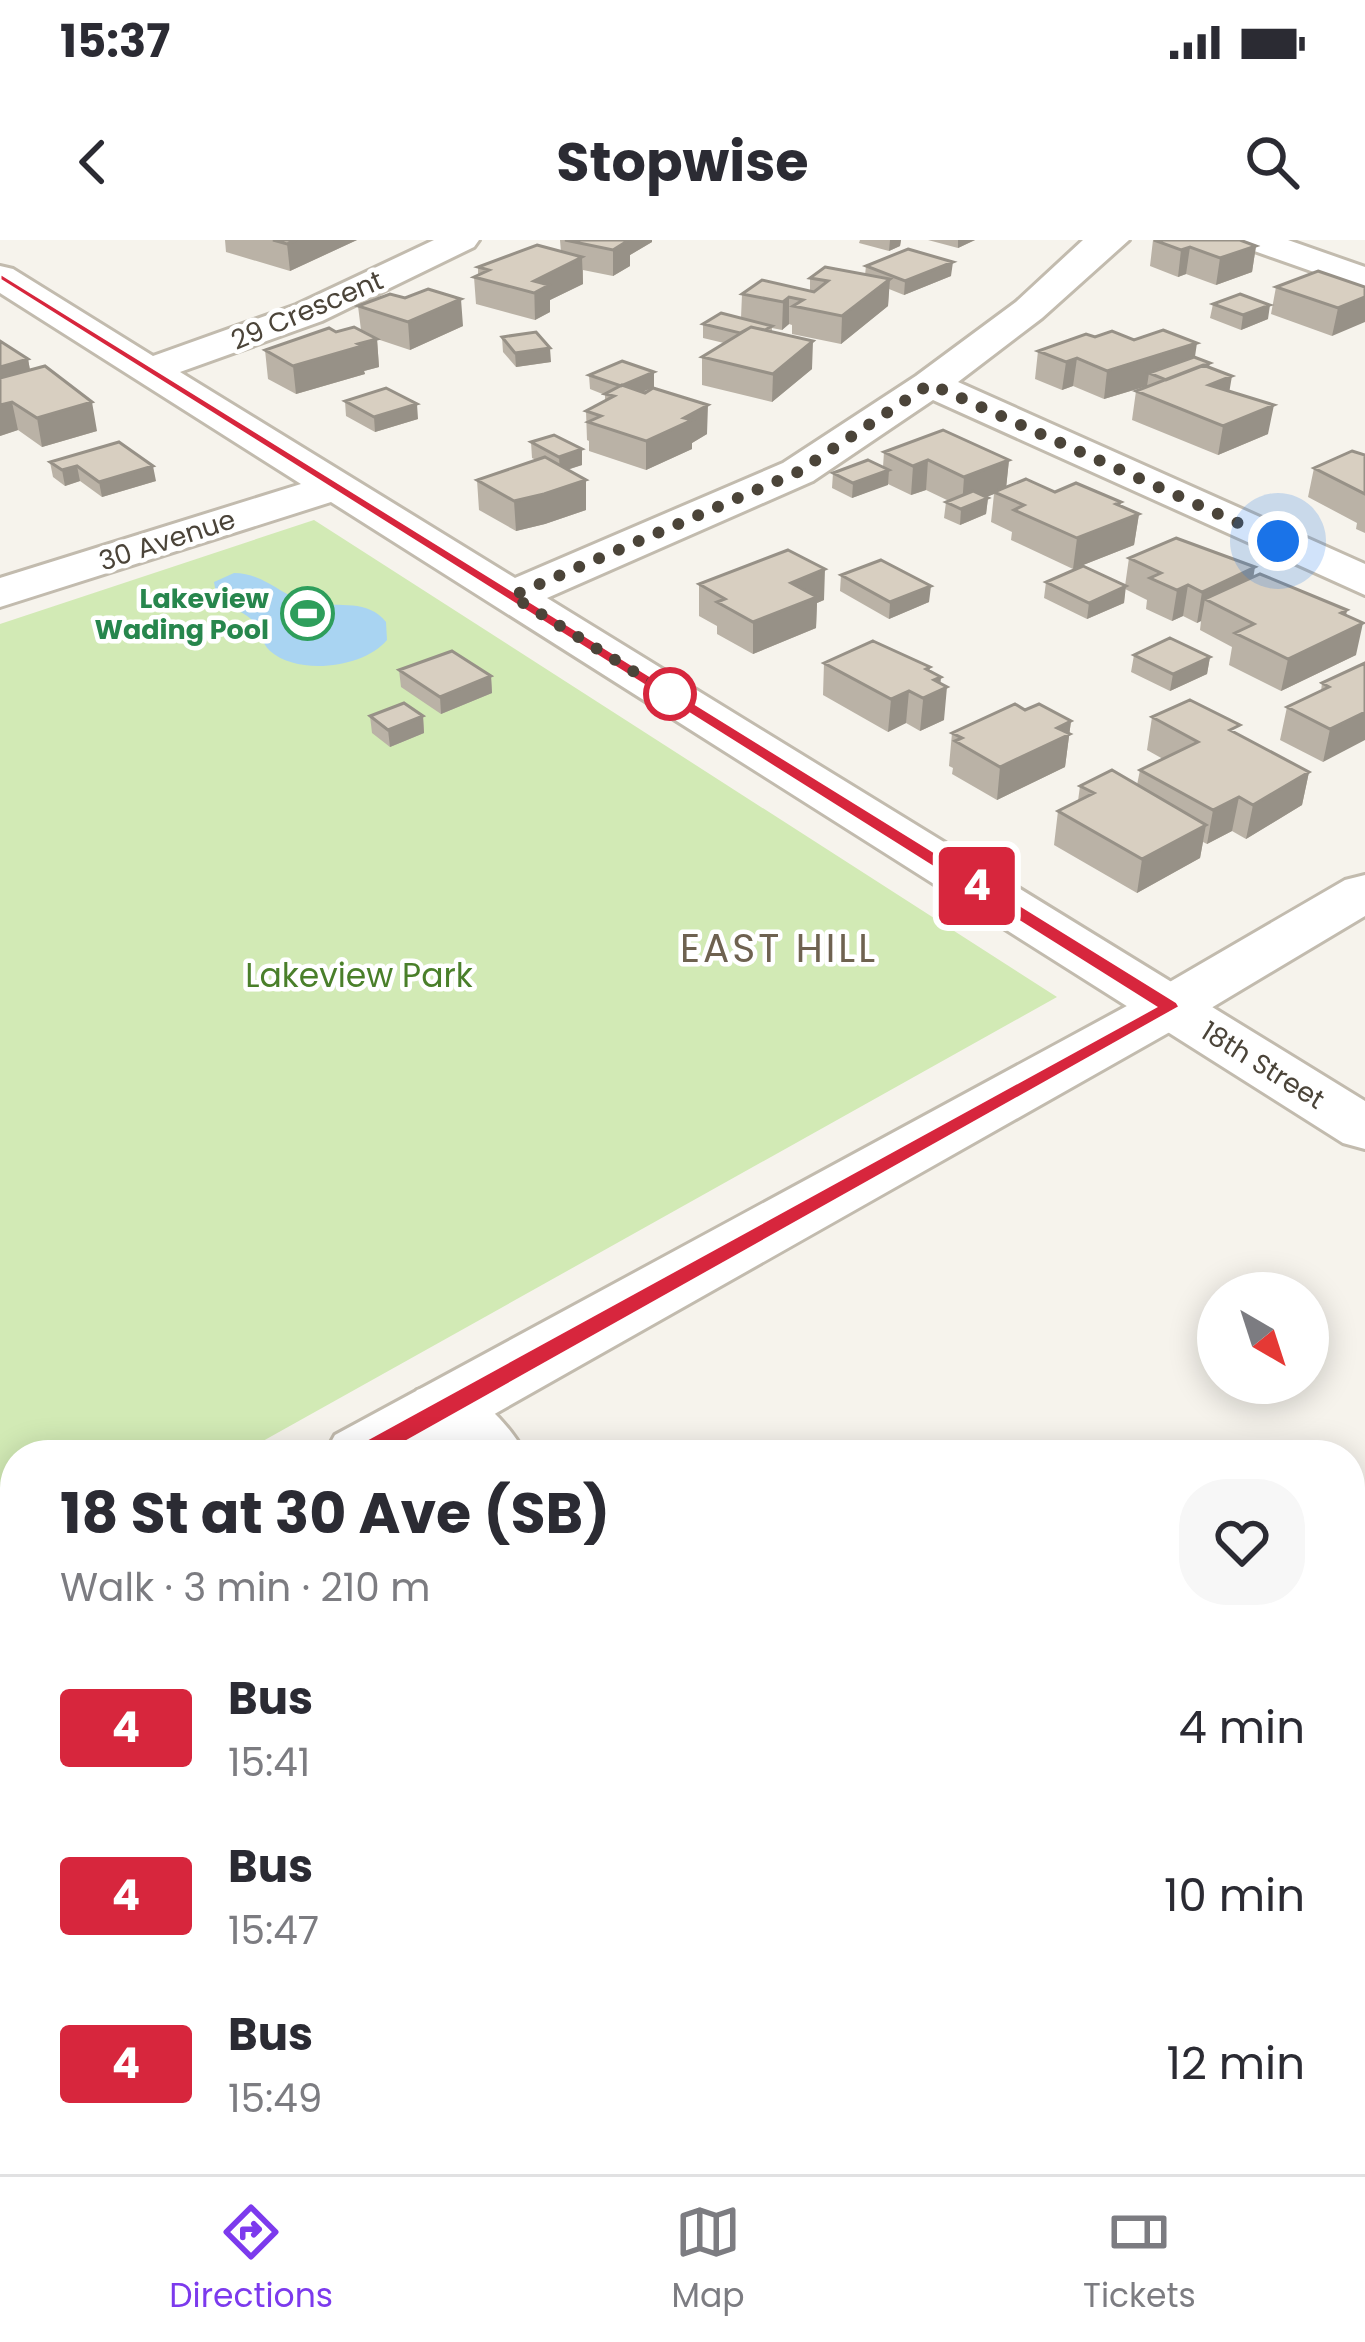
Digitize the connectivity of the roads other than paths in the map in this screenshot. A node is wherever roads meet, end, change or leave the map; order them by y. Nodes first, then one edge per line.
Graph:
1 (462, 240) edge
2 (1112, 240) edge
3 (1255, 240) edge
4 (0, 277) edge
5 (1365, 278) edge
6 (148, 371) junction
7 (930, 384) junction
8 (335, 487) junction
9 (1365, 581) edge
10 (0, 593) edge
11 (512, 596) junction
12 (1365, 892) edge
13 (1170, 1007) junction
14 (1365, 1129) edge
15 (466, 1432) edge
16 (429, 1440) edge

1 - 6 street, 29 Crescent
2 - 7 street
3 - 5 street
4 - 6 street, 18th Street
6 - 8 street, 18th Street
7 - 9 street
7 - 11 street
8 - 10 street, 30 Avenue
8 - 11 street, 18th Street
11 - 13 street, 18th Street
12 - 13 street
13 - 14 street, 18th Street
13 - 15 street
15 - 16 street

